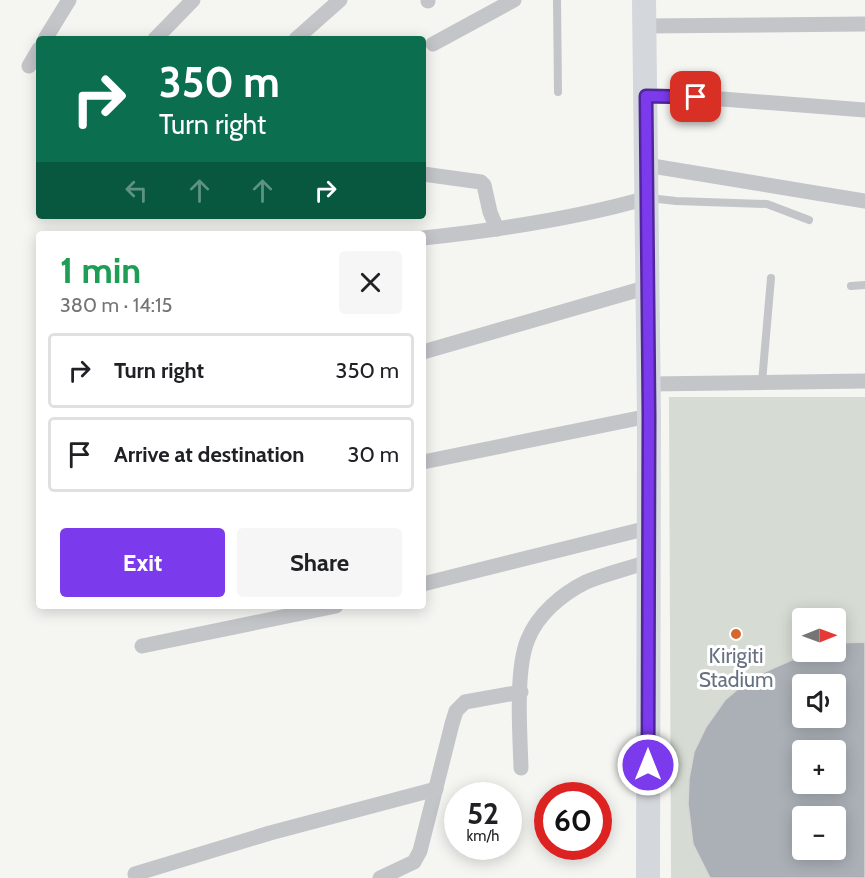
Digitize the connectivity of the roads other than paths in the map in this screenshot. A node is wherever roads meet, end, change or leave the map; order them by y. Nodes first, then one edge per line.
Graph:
1 (69, 0) edge
2 (193, 0) edge
3 (340, 0) edge
4 (514, 0) edge
5 (557, 0) edge
6 (645, 0) edge
7 (865, 24) edge
8 (645, 26) junction
9 (47, 36) edge
10 (158, 36) edge
11 (299, 36) edge
12 (433, 44) dead end
13 (36, 55) edge
14 (29, 66) dead end
15 (558, 92) dead end
16 (646, 96) junction
17 (865, 110) edge
18 (646, 165) junction
19 (426, 174) edge
20 (647, 198) junction
21 (865, 201) edge
22 (809, 220) dead end
23 (497, 228) junction
24 (426, 238) edge
25 (771, 278) dead end
26 (865, 285) edge
27 (851, 286) dead end
28 (648, 287) junction
29 (426, 351) edge
30 (865, 381) edge
31 (762, 382) junction
32 (649, 384) junction
33 (649, 416) junction
34 (426, 461) edge
35 (648, 528) junction
36 (647, 562) junction
37 (426, 583) edge
38 (321, 609) edge
39 (142, 646) dead end
40 (521, 692) junction
41 (521, 768) dead end
42 (436, 789) junction
43 (135, 874) dead end
44 (380, 878) edge
45 (648, 878) edge

1 - 9 street
2 - 10 street
3 - 11 street
4 - 12 street
5 - 15 lane
6 - 8 main road
7 - 8 street
8 - 16 main road
13 - 14 street
16 - 17 street
16 - 18 main road
18 - 20 main road
18 - 21 street
19 - 23 street
20 - 22 lane
20 - 23 street
20 - 28 main road
23 - 24 street
25 - 31 lane
26 - 27 lane
28 - 29 street
28 - 32 main road
30 - 31 street
31 - 32 street
32 - 33 main road
33 - 34 street
33 - 35 main road
35 - 36 main road
35 - 37 street
36 - 40 street
36 - 45 main road
38 - 39 street
40 - 41 street
40 - 42 street
42 - 43 street
42 - 44 street

